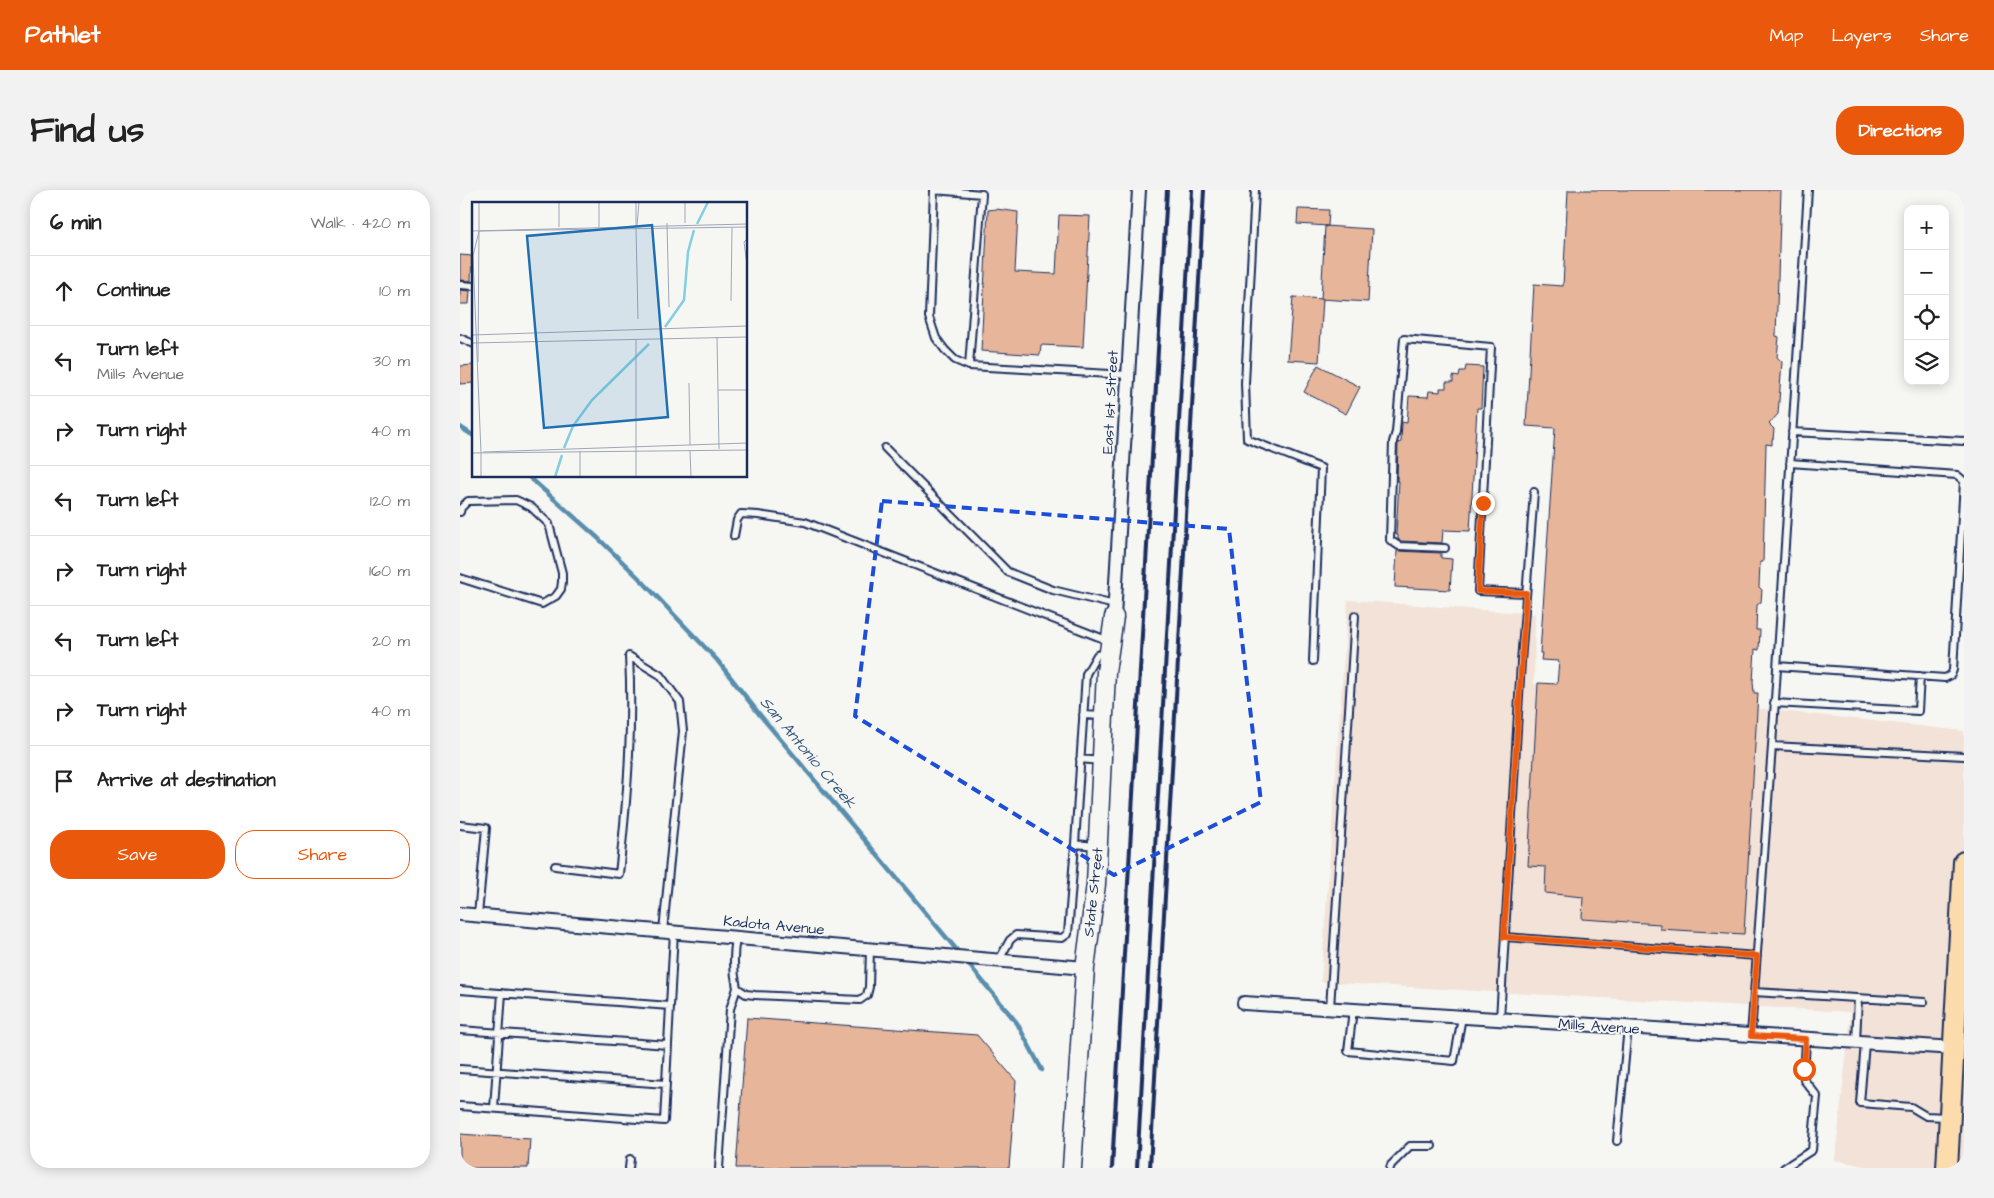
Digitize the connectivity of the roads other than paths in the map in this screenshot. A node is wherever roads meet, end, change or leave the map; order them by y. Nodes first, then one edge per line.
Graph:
1 (1139, 190) edge
2 (1255, 190) edge
3 (1808, 190) edge
4 (460, 338) edge
5 (472, 343) edge
6 (969, 366) junction
7 (1128, 375) junction
8 (1792, 432) junction
9 (1964, 441) edge
10 (885, 448) dead end
11 (1790, 463) junction
12 (1534, 492) dead end
13 (460, 512) edge
14 (734, 536) dead end
15 (1445, 548) dead end
16 (460, 578) edge
17 (1526, 593) junction
18 (1115, 611) junction
19 (1356, 616) dead end
20 (1110, 646) junction
21 (1314, 661) dead end
22 (1777, 666) junction
23 (1920, 676) junction
24 (1774, 704) junction
25 (1083, 715) junction
26 (1104, 716) junction
27 (1772, 746) junction
28 (1964, 756) edge
29 (1080, 760) junction
30 (1102, 761) junction
31 (460, 826) edge
32 (1075, 844) junction
33 (1098, 846) junction
34 (1964, 862) edge
35 (555, 866) dead end
36 (460, 914) edge
37 (478, 915) junction
38 (669, 932) junction
39 (1504, 937) junction
40 (736, 938) junction
41 (870, 949) junction
42 (1757, 956) junction
43 (999, 960) junction
44 (1085, 968) junction
45 (737, 988) junction
46 (460, 990) edge
47 (1754, 992) junction
48 (502, 993) junction
49 (1858, 998) junction
50 (1924, 1002) dead end
51 (1244, 1003) dead end
52 (670, 1006) junction
53 (1330, 1008) junction
54 (1353, 1010) junction
55 (1462, 1017) junction
56 (1500, 1019) junction
57 (1628, 1028) junction
58 (460, 1030) edge
59 (499, 1033) junction
60 (1751, 1036) junction
61 (1806, 1039) junction
62 (1860, 1043) junction
63 (668, 1045) junction
64 (1961, 1049) edge
65 (460, 1069) edge
66 (496, 1072) junction
67 (666, 1084) junction
68 (460, 1106) edge
69 (494, 1108) junction
70 (1951, 1118) junction
71 (1617, 1141) dead end
72 (1432, 1146) dead end
73 (630, 1159) dead end
74 (629, 1168) edge
75 (719, 1168) edge
76 (1072, 1168) edge
77 (1390, 1168) edge
78 (1784, 1168) edge
79 (1947, 1168) edge

1 - 7 street, East 1st Street
2 - 21 lane
3 - 8 lane
4 - 5 lane
6 - 6 lane
6 - 7 lane
7 - 18 street, East 1st Street
8 - 9 lane
8 - 11 lane
10 - 18 lane
11 - 22 lane
11 - 23 lane
12 - 17 lane
13 - 16 lane
14 - 20 lane
15 - 17 lane
17 - 39 lane
18 - 20 street, State Street
19 - 53 lane
20 - 25 lane
20 - 26 street, State Street
22 - 23 lane
22 - 24 lane
23 - 24 lane
24 - 27 lane
25 - 26 lane
25 - 29 lane
26 - 30 street, State Street
27 - 28 lane
27 - 42 lane
29 - 30 lane
29 - 32 lane
30 - 33 street, State Street
31 - 37 lane
32 - 33 lane
32 - 43 lane
33 - 44 street, State Street
34 - 64 main road
35 - 38 lane
36 - 37 street, Kadota Avenue
37 - 38 street, Kadota Avenue
38 - 40 street, Kadota Avenue
38 - 52 lane
39 - 42 lane
39 - 56 lane
40 - 41 street, Kadota Avenue
40 - 45 lane
41 - 43 street, Kadota Avenue
41 - 45 lane
42 - 47 lane
43 - 44 street, Kadota Avenue
44 - 76 street, State Street
45 - 75 lane
46 - 48 lane
47 - 49 lane
47 - 60 lane
48 - 52 lane
48 - 59 lane
49 - 50 lane
49 - 62 lane
51 - 53 street, Mills Avenue
52 - 63 lane
53 - 54 street, Mills Avenue
54 - 55 street, Mills Avenue
54 - 55 lane
55 - 56 street, Mills Avenue
56 - 57 street, Mills Avenue
57 - 60 street, Mills Avenue
57 - 71 lane
58 - 59 lane
59 - 63 lane
59 - 66 lane
60 - 61 street, Mills Avenue
61 - 62 street, Mills Avenue
61 - 78 lane
62 - 64 street, Mills Avenue
62 - 70 lane
63 - 67 lane
64 - 70 main road
65 - 66 lane
66 - 67 lane
66 - 69 lane
67 - 69 lane
68 - 69 lane
70 - 79 main road
72 - 77 lane
73 - 74 lane

